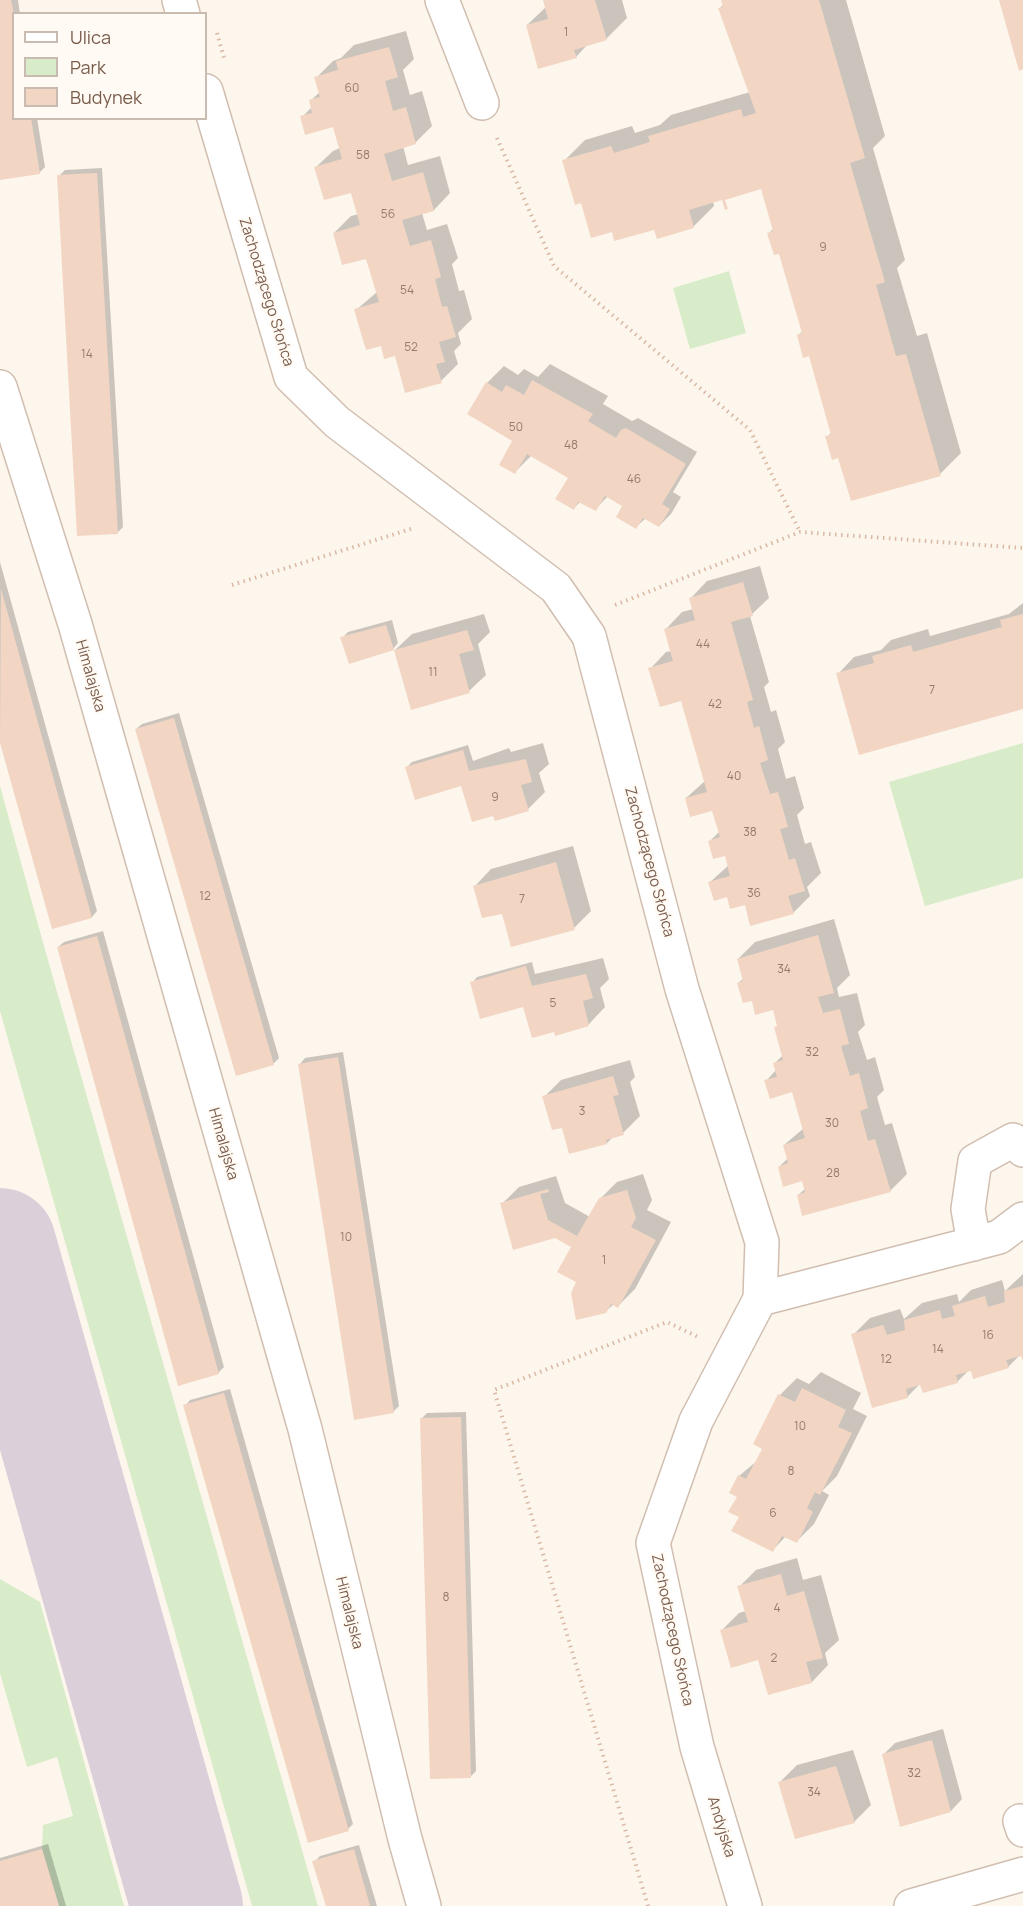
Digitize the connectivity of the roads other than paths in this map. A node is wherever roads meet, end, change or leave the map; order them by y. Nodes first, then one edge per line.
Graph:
1 (442, 0) edge
2 (207, 94) edge
3 (482, 103) road end
4 (0, 387) edge
5 (1023, 1150) edge
6 (1023, 1219) edge
7 (974, 1244) junction
8 (760, 1299) junction
9 (697, 1747) joint
10 (1023, 1874) edge
11 (424, 1906) edge
12 (745, 1906) edge
13 (911, 1906) edge

1 - 3 street
2 - 8 street, Zachodzącego Słońca
4 - 11 street, Himalajska
5 - 7 street
6 - 7 street
7 - 8 street
8 - 9 street, Zachodzącego Słońca
9 - 12 street, Andyjska
10 - 13 street

